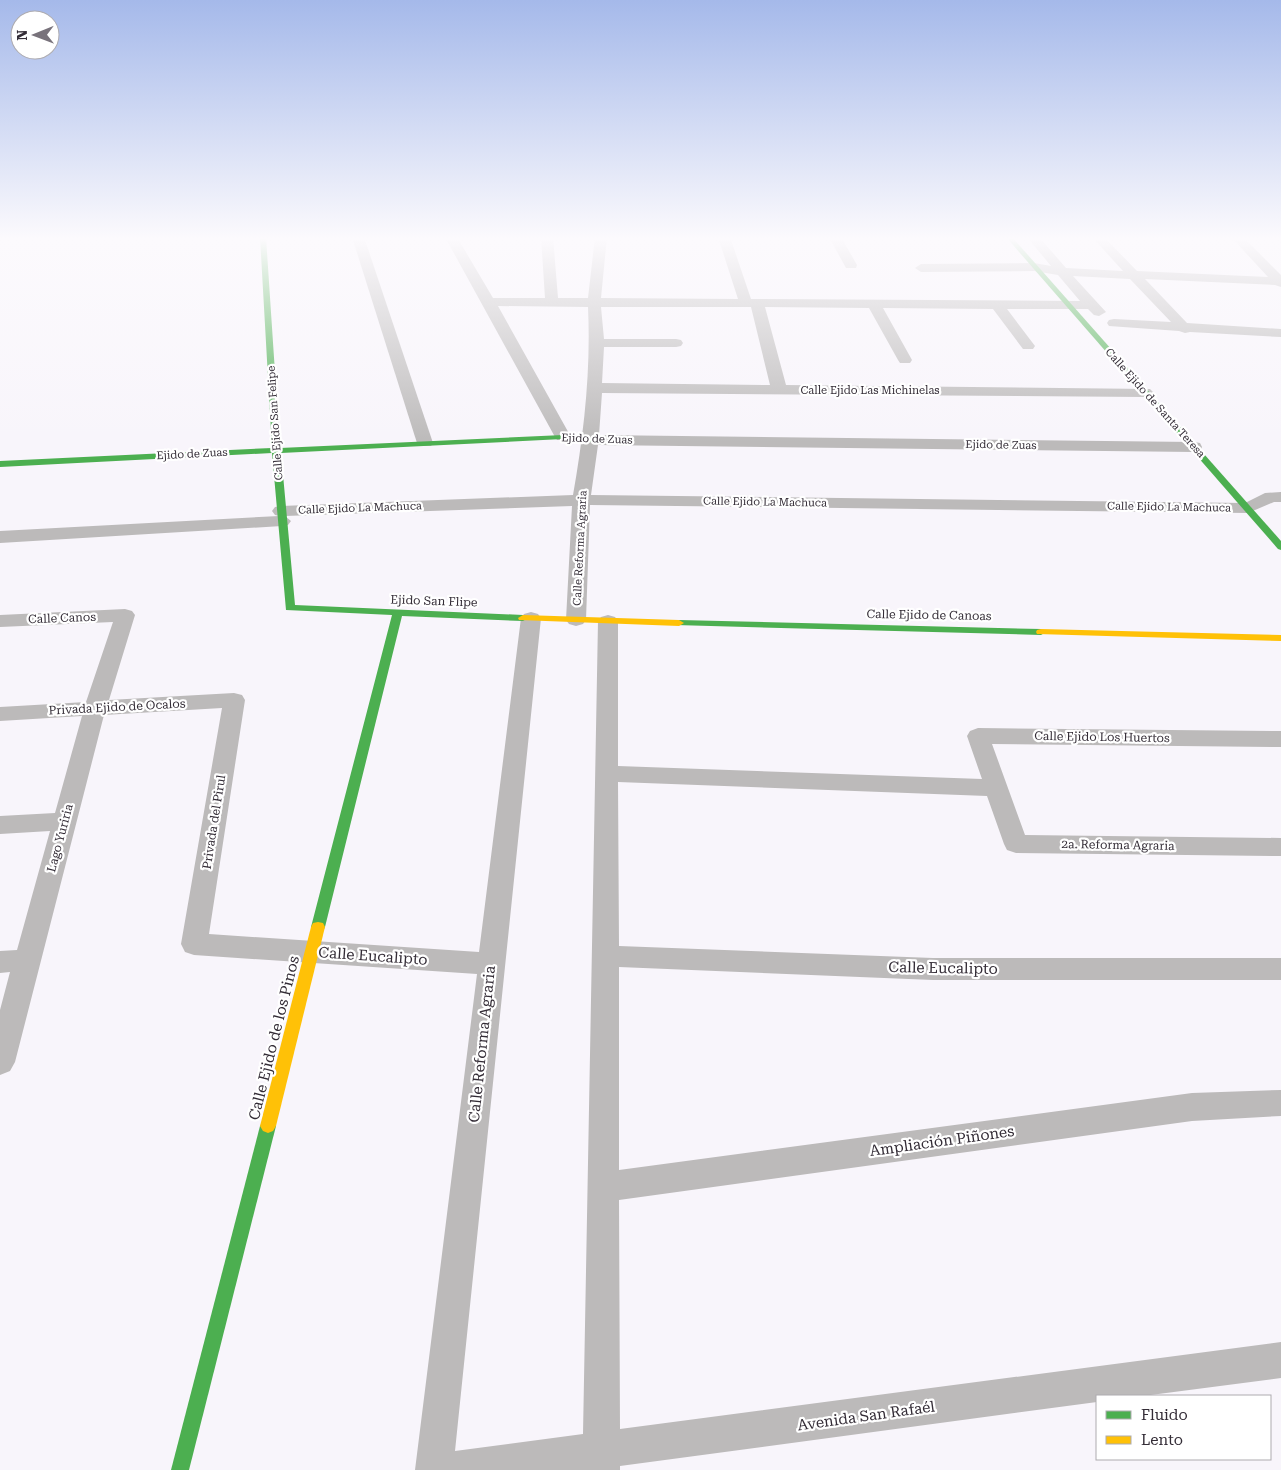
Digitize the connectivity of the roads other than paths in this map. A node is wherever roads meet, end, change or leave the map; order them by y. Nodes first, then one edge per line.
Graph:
1 (997, 305) edge
2 (1067, 305) edge
3 (1091, 305) edge
4 (267, 306) edge
5 (381, 306) edge
6 (491, 306) edge
7 (594, 306) edge
8 (752, 306) edge
9 (875, 306) edge
10 (1163, 306) edge
11 (1114, 324) junction
12 (1185, 329) junction
13 (1092, 334) junction
14 (1281, 334) edge
15 (597, 342) junction
16 (676, 343) dead end
17 (1028, 346) dead end
18 (905, 360) dead end
19 (595, 388) junction
20 (779, 389) junction
21 (1145, 392) junction
22 (563, 437) junction
23 (591, 440) junction
24 (426, 443) junction
25 (1194, 447) junction
26 (276, 449) junction
27 (0, 464) edge
28 (1281, 497) edge
29 (581, 500) junction
30 (1248, 508) junction
31 (282, 516) junction
32 (0, 537) edge
33 (1281, 547) edge
34 (290, 608) joint
35 (398, 613) junction
36 (125, 615) joint
37 (530, 618) junction
38 (0, 620) edge
39 (576, 620) junction
40 (608, 621) junction
41 (1281, 638) edge
42 (234, 700) joint
43 (95, 709) junction
44 (0, 714) edge
45 (1281, 739) edge
46 (607, 774) junction
47 (995, 788) junction
48 (65, 821) junction
49 (0, 825) edge
50 (1281, 847) edge
51 (194, 944) joint
52 (312, 953) junction
53 (606, 956) junction
54 (27, 960) junction
55 (0, 962) edge
56 (492, 964) junction
57 (1281, 969) edge
58 (0, 1062) edge
59 (1281, 1103) edge
60 (604, 1187) junction
61 (1281, 1360) edge
62 (602, 1461) edge
63 (180, 1470) edge
64 (434, 1470) edge
65 (452, 1470) edge

1 - 17 street
2 - 13 street, Calle Ejido de Santa Teresa
3 - 11 street
4 - 26 street, Calle Ejido San Felipe
5 - 24 street
6 - 22 street
7 - 15 street, Calle Reforma Agraria
8 - 20 street
9 - 18 street
10 - 12 street
11 - 12 street
11 - 13 street
12 - 14 street
13 - 21 street, Calle Ejido de Santa Teresa
15 - 16 street
15 - 19 street, Calle Reforma Agraria
19 - 20 street, Calle Ejido Las Michinelas
19 - 23 street, Calle Reforma Agraria
20 - 21 street, Calle Ejido Las Michinelas
21 - 25 street, Calle Ejido de Santa Teresa
22 - 23 street, Ejido de Zuas
22 - 24 street, Ejido de Zuas
23 - 25 street, Ejido de Zuas
23 - 29 street, Calle Reforma Agraria
24 - 26 street, Ejido de Zuas
25 - 30 street, Calle Ejido de Santa Teresa
26 - 27 street, Ejido de Zuas
26 - 31 street, Calle Ejido San Felipe
28 - 30 street
29 - 30 street, Calle Ejido La Machuca
29 - 31 street, Calle Ejido La Machuca
29 - 39 street, Calle Reforma Agraria
30 - 33 street, Calle Ejido de Santa Teresa
31 - 32 street, Calle Ejido La Machuca
31 - 34 street, Calle Ejido San Felipe
34 - 35 street, Ejido San Flipe
35 - 37 street, Ejido San Flipe
35 - 52 street, Calle Ejido de los Pinos
36 - 38 street, Calle Canos
36 - 43 street, Lago Yuriria
37 - 39 street, Ejido San Flipe
37 - 56 street, Calle Reforma Agraria
39 - 40 street, Calle Ejido de Canoas
40 - 41 street, Calle Ejido de Canoas
40 - 46 street
42 - 43 street, Privada Ejido de Ocalos
42 - 51 street, Privada del Pirul
43 - 44 street, Privada Ejido de Ocalos
43 - 48 street, Lago Yuriria
45 - 47 street, Calle Ejido Los Huertos
46 - 47 street
46 - 53 street
47 - 50 street, 2a. Reforma Agraria
48 - 49 street
48 - 54 street, Lago Yuriria
51 - 52 street, Calle Eucalipto
52 - 56 street, Calle Eucalipto
52 - 63 street, Calle Ejido de los Pinos
53 - 57 street, Calle Eucalipto
53 - 60 street
54 - 55 street
54 - 58 street, Lago Yuriria
56 - 64 street, Calle Reforma Agraria
59 - 60 street, Ampliación Piñones
60 - 62 street
61 - 62 street, Avenida San Rafaél
62 - 65 street, Avenida San Rafaél

